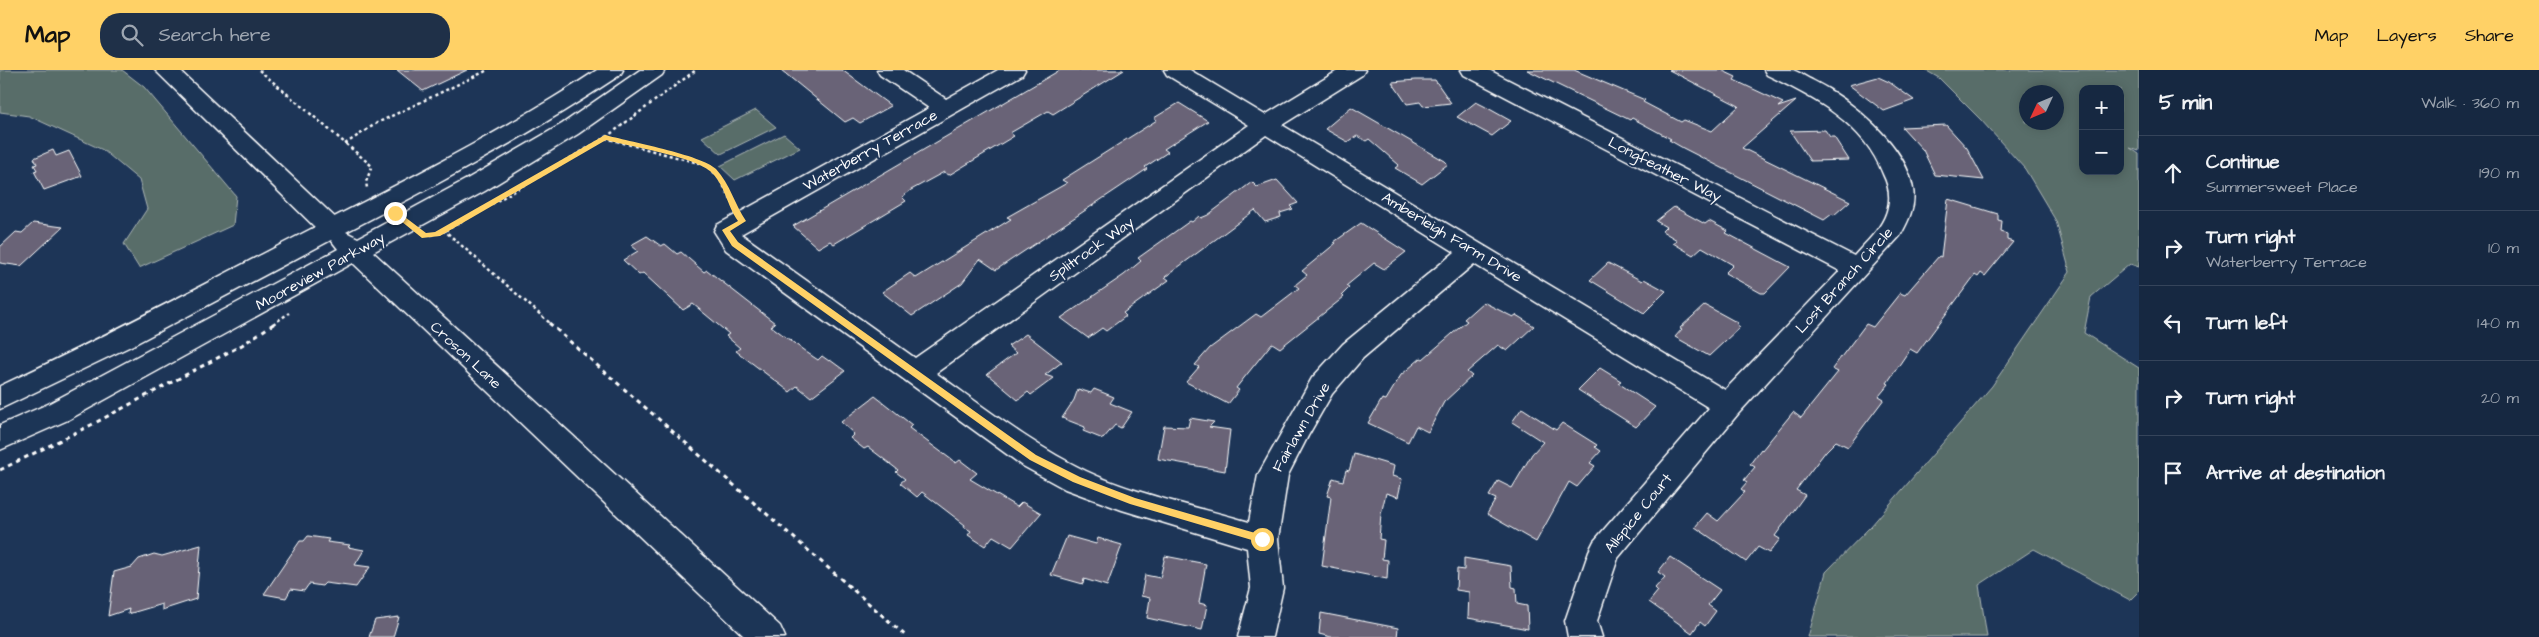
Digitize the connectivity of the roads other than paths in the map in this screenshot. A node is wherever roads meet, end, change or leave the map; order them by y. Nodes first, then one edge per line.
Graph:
1 (166, 70) edge
2 (612, 70) edge
3 (654, 70) edge
4 (888, 70) edge
5 (1014, 70) edge
6 (1175, 70) edge
7 (1354, 70) edge
8 (1472, 70) edge
9 (1775, 70) edge
10 (945, 108) junction
11 (1265, 125) junction
12 (332, 229) junction
13 (1474, 250) junction
14 (356, 252) junction
15 (1857, 268) junction
16 (916, 372) junction
17 (0, 398) edge
18 (1728, 406) junction
19 (0, 438) edge
20 (1262, 539) junction
21 (768, 637) edge
22 (1255, 637) edge
23 (1585, 637) edge

1 - 12 street, Croson Lane
2 - 12 street, Mooreview Parkway
3 - 14 street, Mooreview Parkway
4 - 10 street
5 - 10 street, Waterberry Terrace
6 - 11 street, Amberleigh Farm Drive
7 - 11 street
8 - 15 street, Longfeather Way
9 - 15 street, Lost Branch Circle
10 - 16 street, Waterberry Terrace
11 - 13 street, Amberleigh Farm Drive
11 - 16 street, Splitrock Way
12 - 14 street, Croson Lane
12 - 17 street, Mooreview Parkway
13 - 18 street, Amberleigh Farm Drive
13 - 20 street, Fairlawn Drive
14 - 19 street, Mooreview Parkway
14 - 21 street, Croson Lane
15 - 18 street, Lost Branch Circle
16 - 20 street
18 - 23 street, Allspice Court
20 - 22 street, Fairlawn Drive

